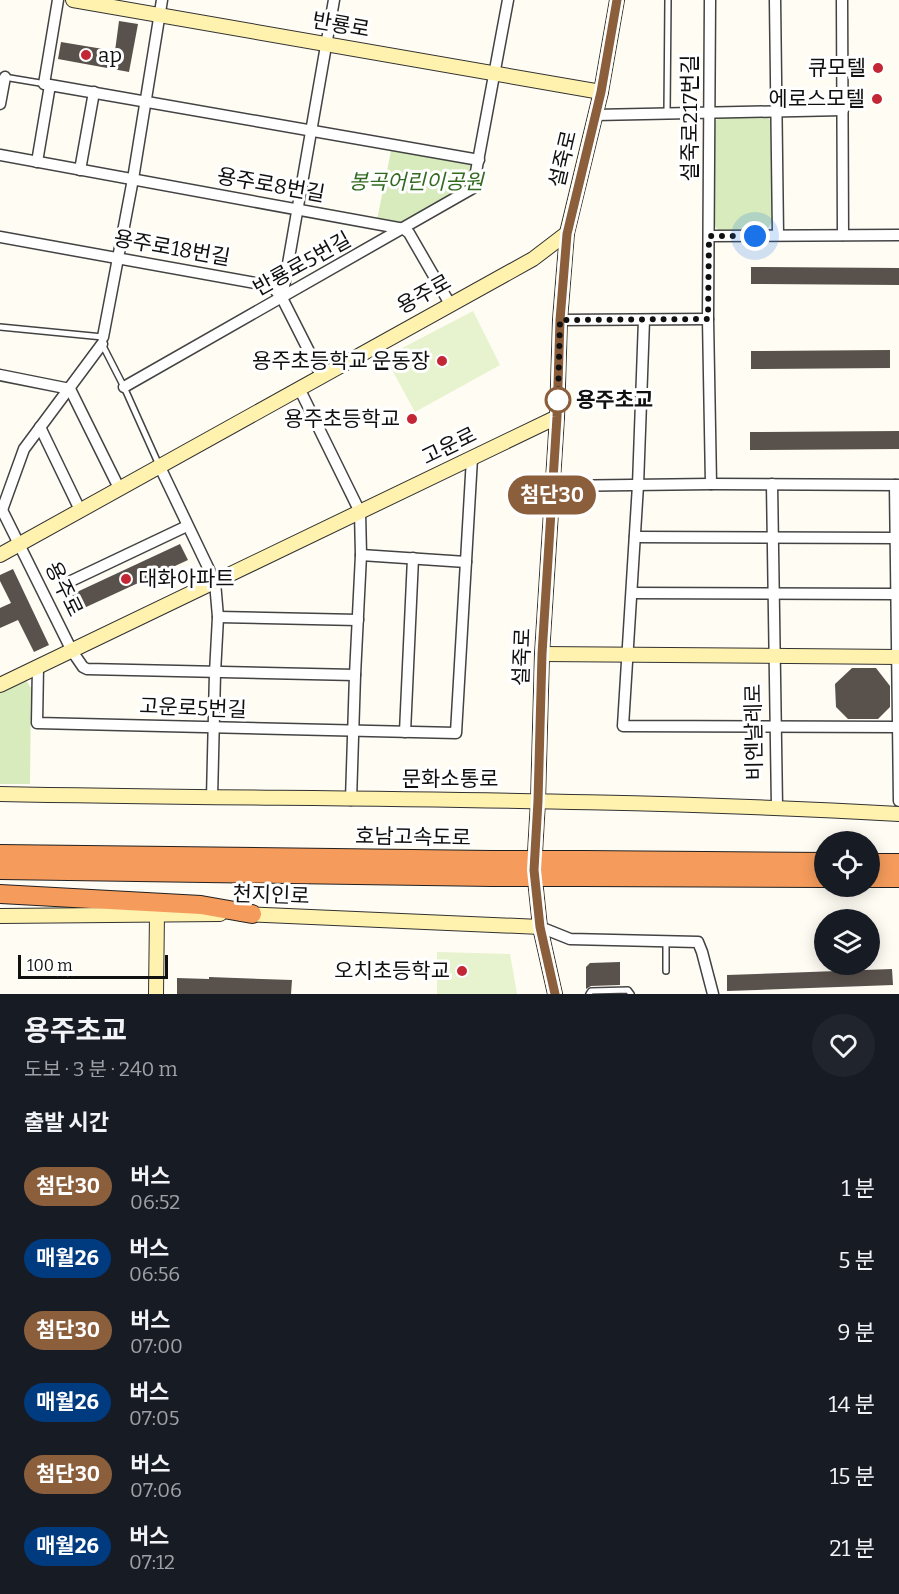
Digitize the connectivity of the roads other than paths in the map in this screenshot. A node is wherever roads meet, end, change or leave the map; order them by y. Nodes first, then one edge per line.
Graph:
1 (58, 0) edge
2 (73, 0) edge
3 (162, 0) edge
4 (334, 0) edge
5 (508, 0) edge
6 (617, 0) edge
7 (668, 0) edge
8 (710, 0) edge
9 (775, 0) edge
10 (842, 0) edge
11 (159, 15) junction
12 (326, 44) junction
13 (494, 75) junction
14 (3, 77) edge
15 (47, 84) junction
16 (94, 92) junction
17 (601, 92) junction
18 (146, 100) junction
19 (0, 104) edge
20 (843, 110) junction
21 (776, 111) junction
22 (710, 112) junction
23 (668, 113) junction
24 (596, 115) junction
25 (311, 130) junction
26 (0, 155) edge
27 (479, 160) junction
28 (37, 162) junction
29 (80, 170) junction
30 (133, 179) junction
31 (297, 210) junction
32 (404, 229) junction
33 (567, 234) junction
34 (843, 235) junction
35 (899, 235) edge
36 (709, 236) junction
37 (778, 236) junction
38 (0, 237) edge
39 (118, 258) junction
40 (282, 298) junction
41 (450, 304) junction
42 (708, 319) junction
43 (560, 320) junction
44 (644, 320) junction
45 (0, 327) edge
46 (103, 341) junction
47 (0, 375) edge
48 (321, 375) junction
49 (124, 387) junction
50 (299, 388) junction
51 (70, 389) junction
52 (557, 417) junction
53 (39, 427) junction
54 (472, 458) junction
55 (159, 465) junction
56 (638, 484) junction
57 (711, 484) junction
58 (772, 484) junction
59 (897, 484) edge
60 (553, 486) junction
61 (119, 488) junction
62 (1, 510) edge
63 (80, 510) junction
64 (360, 512) junction
65 (187, 525) junction
66 (635, 537) junction
67 (772, 538) junction
68 (895, 538) junction
69 (19, 544) junction
70 (0, 555) edge
71 (361, 555) junction
72 (414, 558) junction
73 (466, 562) junction
74 (71, 580) dead end
75 (215, 582) junction
76 (632, 593) junction
77 (773, 594) junction
78 (895, 594) junction
79 (218, 617) junction
80 (358, 620) junction
81 (72, 651) junction
82 (542, 654) junction
83 (628, 655) junction
84 (774, 656) junction
85 (898, 657) edge
86 (38, 666) junction
87 (214, 673) junction
88 (355, 675) junction
89 (0, 685) edge
90 (775, 727) junction
91 (898, 727) edge
92 (213, 728) junction
93 (353, 731) junction
94 (405, 732) junction
95 (0, 794) edge
96 (212, 798) junction
97 (351, 800) junction
98 (538, 801) junction
99 (899, 801) edge
100 (777, 807) junction
101 (899, 814) edge
102 (0, 854) edge
103 (814, 862) edge
104 (880, 863) edge
105 (899, 863) edge
106 (492, 868) junction
107 (582, 869) junction
108 (0, 870) edge
109 (814, 878) edge
110 (880, 878) edge
111 (899, 878) edge
112 (0, 894) edge
113 (157, 914) junction
114 (252, 914) junction
115 (0, 916) edge
116 (540, 927) junction
117 (666, 941) junction
118 (666, 971) dead end
119 (156, 994) edge
120 (555, 994) edge
121 (589, 994) edge
122 (631, 994) edge
123 (713, 994) edge

1 - 15 street
2 - 11 street, 반룡로
3 - 11 street
4 - 12 street
5 - 13 street, 반룡로5번길
6 - 17 street, 설죽로
7 - 23 lane
8 - 22 street, 설죽로217번길
9 - 21 street
10 - 20 street
11 - 12 street, 반룡로
11 - 18 street
12 - 13 street, 반룡로
12 - 25 street
13 - 17 street, 반룡로
13 - 27 street, 반룡로5번길
14 - 15 lane
14 - 19 street
15 - 16 street
15 - 28 street
16 - 18 street
16 - 29 street
17 - 24 street, 설죽로
18 - 25 street
18 - 30 street
20 - 21 street, 설죽로
20 - 34 street
21 - 22 street, 설죽로
21 - 37 street
22 - 23 street, 설죽로
22 - 36 street, 설죽로217번길
23 - 24 street, 설죽로
24 - 33 street, 설죽로
25 - 27 street
25 - 31 street
26 - 28 street, 용주로8번길
27 - 32 street, 반룡로5번길
28 - 29 street, 용주로8번길
29 - 30 street, 용주로8번길
30 - 31 street, 용주로8번길
30 - 39 street
31 - 32 street, 용주로8번길
31 - 40 street
32 - 40 street, 반룡로5번길
32 - 41 street
33 - 41 street, 용주로
33 - 43 street, 설죽로
34 - 35 street
34 - 37 street
36 - 37 street
36 - 42 street, 설죽로217번길
38 - 39 street, 용주로18번길
39 - 40 street, 용주로18번길
39 - 46 street
40 - 48 street
40 - 49 street, 반룡로5번길
41 - 48 street, 용주로
42 - 44 street
42 - 57 street, 설죽로217번길
43 - 44 street
43 - 52 street, 설죽로
44 - 56 street
45 - 46 lane
46 - 49 lane
46 - 51 street
47 - 51 street
48 - 50 street, 용주로
49 - 55 lane
50 - 55 street, 용주로
50 - 64 street
51 - 53 street
51 - 61 street
52 - 54 street, 고운로
52 - 60 street, 설죽로
53 - 62 street
53 - 63 street
54 - 64 street, 고운로
54 - 73 street, 고운로5번길
55 - 61 street, 용주로
55 - 65 street
56 - 57 street
56 - 60 street
56 - 66 street
57 - 58 street
58 - 59 street
58 - 67 street, 비엔날레로
59 - 68 street
60 - 82 street, 설죽로
61 - 63 street, 용주로
62 - 69 street
63 - 69 street, 용주로
64 - 71 street
64 - 75 street, 고운로
65 - 74 street
65 - 75 street
66 - 67 street
66 - 76 street
67 - 68 street
67 - 77 street, 비엔날레로
68 - 78 street
69 - 70 street, 용주로
69 - 81 street, 용주로
71 - 72 street
71 - 80 street
72 - 73 street
72 - 94 street
73 - 94 street, 고운로5번길
75 - 79 street
75 - 81 street, 고운로
76 - 77 street
76 - 83 street
77 - 78 street
77 - 84 street, 비엔날레로
78 - 85 street
79 - 80 street
79 - 87 street
80 - 88 street
81 - 86 street, 고운로
81 - 87 street
82 - 83 street, 비엔날레로
82 - 98 street, 설죽로
83 - 84 street, 비엔날레로
83 - 90 street
84 - 85 street, 비엔날레로
84 - 90 street, 비엔날레로
85 - 91 street
86 - 89 street, 고운로
86 - 92 street, 고운로5번길
87 - 88 street
87 - 92 street
88 - 93 street
90 - 91 street
90 - 100 street, 비엔날레로
91 - 99 street
92 - 93 street, 고운로5번길
92 - 96 street
93 - 94 street, 고운로5번길
93 - 97 street
95 - 96 street, 문화소통로
96 - 97 street, 문화소통로
97 - 98 street, 문화소통로
98 - 100 street, 문화소통로
98 - 116 street, 설죽로
100 - 101 street, 문화소통로
102 - 106 highway, 호남고속도로
103 - 107 highway, 호남고속도로
104 - 105 highway
106 - 107 highway, 호남고속도로, bridge
106 - 108 highway, 호남고속도로
107 - 109 highway, 호남고속도로
110 - 111 highway
112 - 114 highway
113 - 114 street, 천지인로
113 - 115 street, 천지인로
113 - 119 street
114 - 116 street, 천지인로
116 - 117 street
116 - 120 street, 설죽로
117 - 118 lane
117 - 123 street
121 - 122 lane

